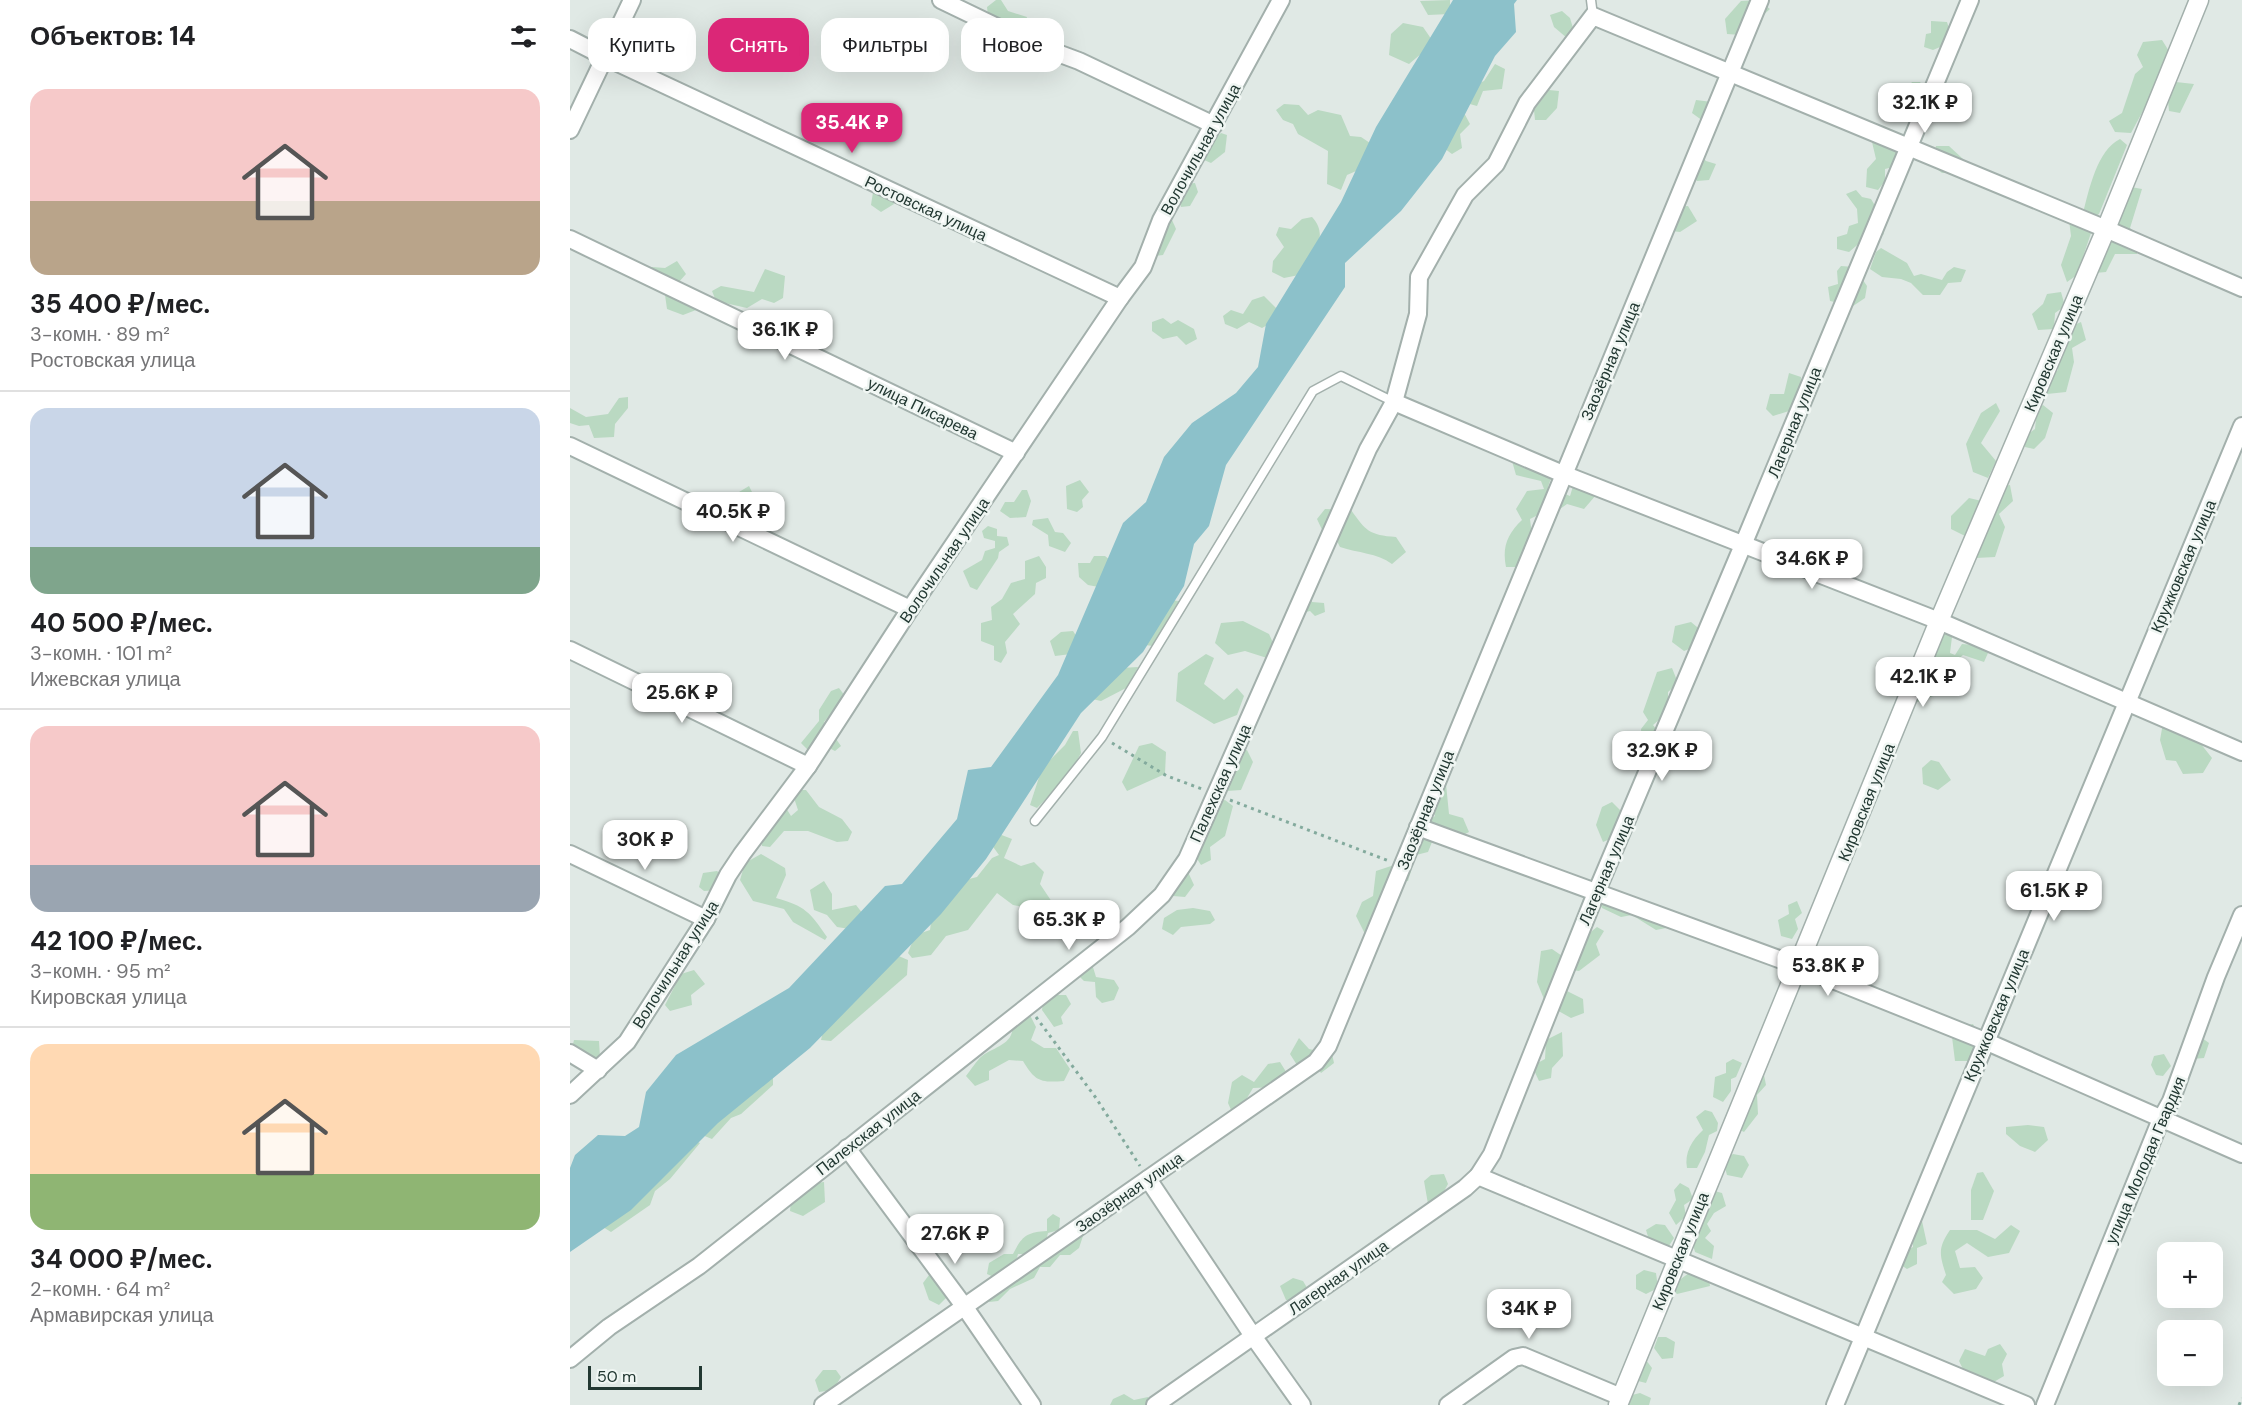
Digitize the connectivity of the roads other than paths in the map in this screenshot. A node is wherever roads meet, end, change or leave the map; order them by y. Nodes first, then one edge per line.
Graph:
1 (632, 0) edge
2 (941, 0) edge
3 (1281, 0) edge
4 (1760, 0) edge
5 (1970, 0) edge
6 (2199, 0) edge
7 (1592, 8) edge
8 (623, 18) edge
9 (570, 39) edge
10 (588, 48) edge
11 (598, 72) edge
12 (637, 72) edge
13 (1730, 73) junction
14 (1214, 125) junction
15 (570, 130) edge
16 (1909, 146) junction
17 (2106, 229) junction
18 (570, 239) edge
19 (2242, 288) edge
20 (1120, 298) junction
21 (1394, 402) junction
22 (2242, 426) edge
23 (570, 446) edge
24 (1016, 453) junction
25 (1563, 474) junction
26 (1743, 545) junction
27 (910, 609) junction
28 (1939, 621) junction
29 (570, 650) edge
30 (2126, 704) junction
31 (2242, 752) edge
32 (808, 766) junction
33 (1035, 821) dead end
34 (1419, 827) junction
35 (570, 855) edge
36 (1596, 893) junction
37 (2242, 915) edge
38 (706, 919) junction
39 (1798, 966) junction
40 (1985, 1041) junction
41 (570, 1053) edge
42 (598, 1070) junction
43 (570, 1095) edge
44 (2161, 1119) junction
45 (847, 1148) junction
46 (2242, 1154) edge
47 (1478, 1176) junction
48 (1148, 1179) junction
49 (1677, 1259) junction
50 (964, 1306) junction
51 (1253, 1336) junction
52 (1863, 1336) junction
53 (570, 1359) edge
54 (1619, 1401) edge
55 (823, 1405) edge
56 (1032, 1405) edge
57 (1155, 1405) edge
58 (1302, 1405) edge
59 (1448, 1405) edge
60 (1835, 1405) edge
61 (2026, 1405) edge
62 (2045, 1405) edge

1 - 8 street
2 - 14 street
3 - 14 street, Волочильная улица
4 - 13 street, Заозёрная улица
5 - 16 street, Лагерная улица
6 - 17 street, Кировская улица
7 - 13 street
7 - 21 street, Палехская улица
9 - 10 street, Ростовская улица
11 - 15 street
12 - 20 street, Ростовская улица
13 - 16 street
13 - 25 street, Заозёрная улица
14 - 20 street, Волочильная улица
16 - 17 street
16 - 26 street, Лагерная улица
17 - 19 street
17 - 28 street, Кировская улица
18 - 24 street, улица Писарева
20 - 24 street, Волочильная улица
21 - 25 street
21 - 33 lane
21 - 45 street, Палехская улица
22 - 30 street, Кружковская улица
23 - 27 street
24 - 27 street, Волочильная улица
25 - 26 street
25 - 34 street, Заозёрная улица
26 - 28 street
26 - 36 street, Лагерная улица
27 - 32 street, Волочильная улица
28 - 30 street
28 - 39 street, Кировская улица
29 - 32 street
30 - 31 street
30 - 40 street, Кружковская улица
32 - 38 street, Волочильная улица
34 - 36 street
34 - 48 street, Заозёрная улица
35 - 38 street
36 - 39 street
36 - 47 street, Лагерная улица
37 - 44 street, улица Молодая Гвардия
38 - 42 street, Волочильная улица
39 - 40 street
39 - 49 street, Кировская улица
40 - 44 street
40 - 52 street, Кружковская улица
41 - 42 street
42 - 43 street, Волочильная улица
44 - 46 street
44 - 62 street, улица Молодая Гвардия
45 - 50 street
45 - 53 street, Палехская улица
47 - 49 street
47 - 51 street, Лагерная улица
48 - 50 street, Заозёрная улица
48 - 51 street
49 - 52 street
49 - 54 street, Кировская улица
50 - 55 street, Заозёрная улица
50 - 56 street
51 - 57 street, Лагерная улица
51 - 58 street
52 - 60 street, Кружковская улица
52 - 61 street
54 - 59 street

